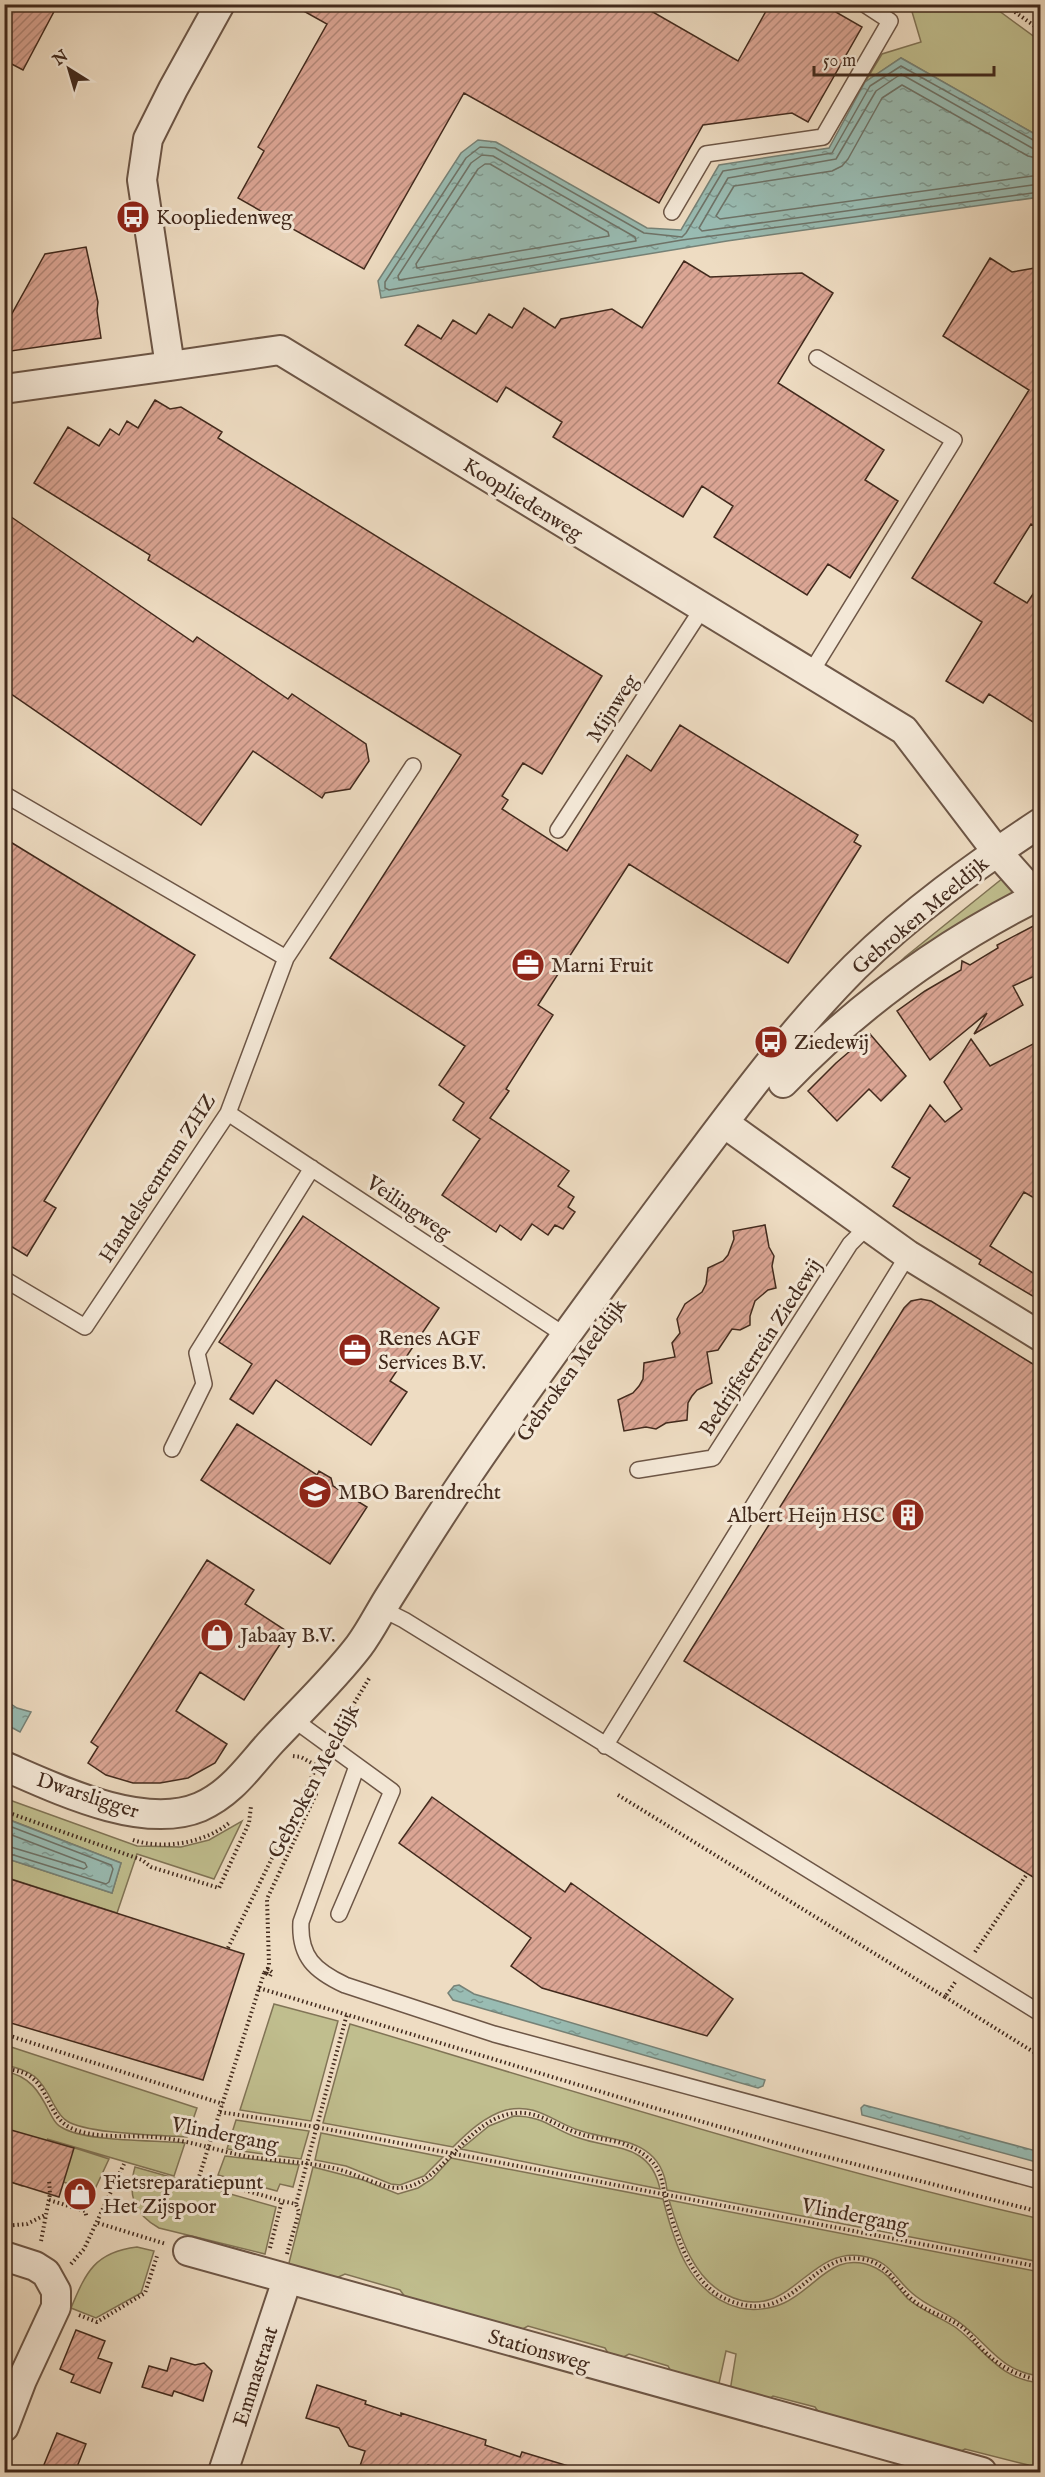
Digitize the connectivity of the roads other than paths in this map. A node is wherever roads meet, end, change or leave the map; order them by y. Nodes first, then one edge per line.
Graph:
1 (220, 4) edge
2 (864, 4) edge
3 (672, 212) dead end
4 (817, 358) dead end
5 (170, 366) junction
6 (4, 389) edge
7 (702, 609) junction
8 (810, 674) junction
9 (413, 766) dead end
10 (4, 794) edge
11 (1041, 823) edge
12 (558, 830) dead end
13 (997, 852) junction
14 (1039, 896) edge
15 (286, 958) junction
16 (783, 1083) dead end
17 (228, 1113) junction
18 (724, 1123) junction
19 (312, 1168) junction
20 (867, 1227) junction
21 (908, 1255) junction
22 (4, 1279) edge
23 (566, 1336) junction
24 (1041, 1336) edge
25 (172, 1449) dead end
26 (638, 1470) dead end
27 (382, 1609) junction
28 (293, 1719) junction
29 (605, 1746) junction
30 (260, 1755) joint
31 (4, 1766) edge
32 (357, 1766) junction
33 (339, 1914) dead end
34 (1041, 2013) edge
35 (1041, 2181) edge
36 (188, 2251) road end
37 (4, 2256) edge
38 (287, 2280) junction
39 (4, 2427) edge
40 (895, 2461) edge
41 (223, 2472) edge
42 (982, 2472) edge

1 - 5 street
2 - 3 lane
4 - 8 lane
5 - 6 street, Koopliedenweg
5 - 7 street, Koopliedenweg
7 - 8 street, Koopliedenweg
7 - 12 lane, Mijnweg
8 - 13 street, Koopliedenweg
9 - 15 lane, Handelscentrum ZHZ
10 - 15 lane
11 - 13 street, Gebroken Meeldijk
13 - 14 street, Gebroken Meeldijk
13 - 18 street, Gebroken Meeldijk
14 - 16 street, Gebroken Meeldijk
15 - 17 lane, Handelscentrum ZHZ
17 - 19 lane, Veilingweg
17 - 22 lane, Handelscentrum ZHZ
18 - 20 street
18 - 23 street, Gebroken Meeldijk
19 - 23 lane, Veilingweg
19 - 25 lane
20 - 21 street
20 - 26 lane, Bedrijfsterrein Ziedewij
21 - 24 street
21 - 29 lane
23 - 27 street, Gebroken Meeldijk
27 - 28 street, Gebroken Meeldijk
27 - 29 lane
28 - 30 street, Gebroken Meeldijk
28 - 32 lane
29 - 34 lane
30 - 31 street, Dwarsligger
32 - 33 lane
32 - 35 lane
36 - 38 street, Stationsweg
37 - 39 street
38 - 40 street, Stationsweg
38 - 41 street, Emmastraat
40 - 42 street, Stationsweg

